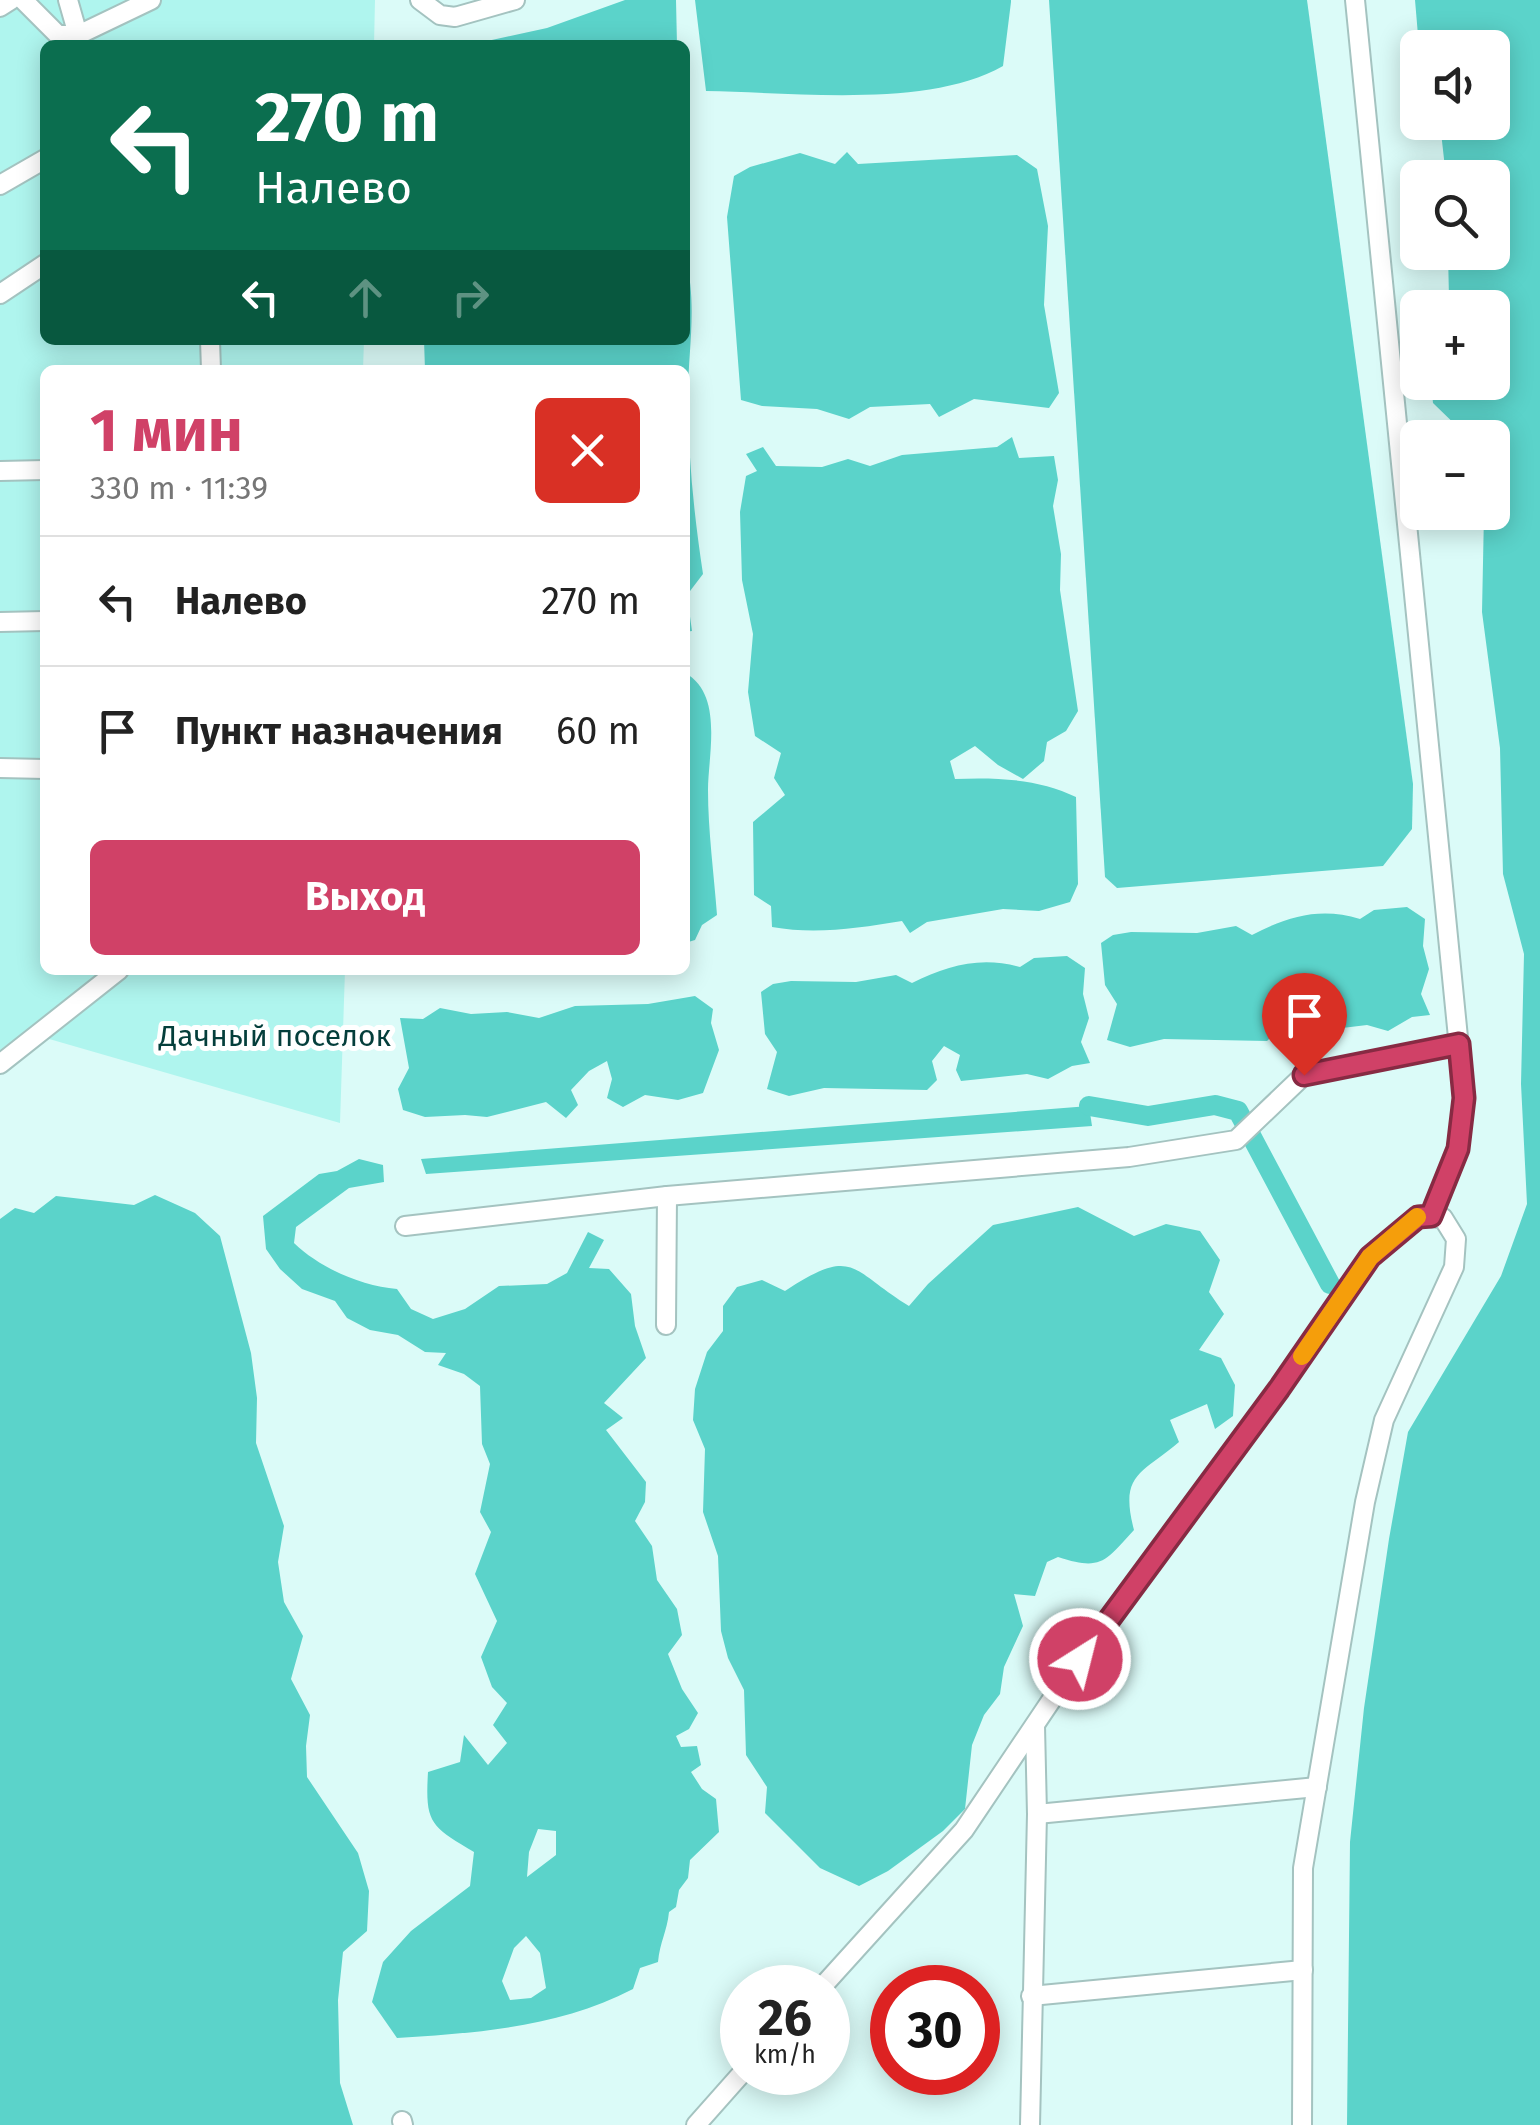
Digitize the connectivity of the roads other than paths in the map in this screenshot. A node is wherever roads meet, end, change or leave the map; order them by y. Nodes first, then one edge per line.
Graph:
1 (11, 0) edge
2 (23, 0) edge
3 (68, 0) edge
4 (151, 0) edge
5 (420, 0) edge
6 (516, 0) edge
7 (1354, 0) edge
8 (0, 7) edge
9 (78, 35) junction
10 (59, 40) edge
11 (40, 162) edge
12 (0, 186) edge
13 (40, 267) edge
14 (0, 294) edge
15 (40, 470) edge
16 (0, 472) edge
17 (40, 621) edge
18 (0, 622) edge
19 (0, 768) edge
20 (40, 769) edge
21 (114, 975) edge
22 (1459, 1044) junction
23 (0, 1064) edge
24 (666, 1196) junction
25 (1431, 1216) junction
26 (405, 1226) dead end
27 (666, 1325) dead end
28 (1035, 1725) junction
29 (1317, 1787) junction
30 (1037, 1814) junction
31 (842, 1965) edge
32 (1303, 1970) junction
33 (1031, 1996) junction
34 (723, 2095) edge
35 (696, 2125) edge
36 (1030, 2125) edge
37 (1302, 2125) edge

1 - 8 street
2 - 10 street
3 - 9 street
4 - 9 street
5 - 6 street
7 - 22 street
9 - 10 street
11 - 12 street
13 - 14 street
15 - 16 street
17 - 18 street
19 - 20 street
21 - 23 street
22 - 24 street
22 - 25 street
24 - 26 street
24 - 27 street
25 - 28 street
25 - 29 street
28 - 30 street
28 - 31 street
29 - 30 street
29 - 32 street
30 - 33 street
32 - 33 street
32 - 37 street
33 - 36 street
34 - 35 street

